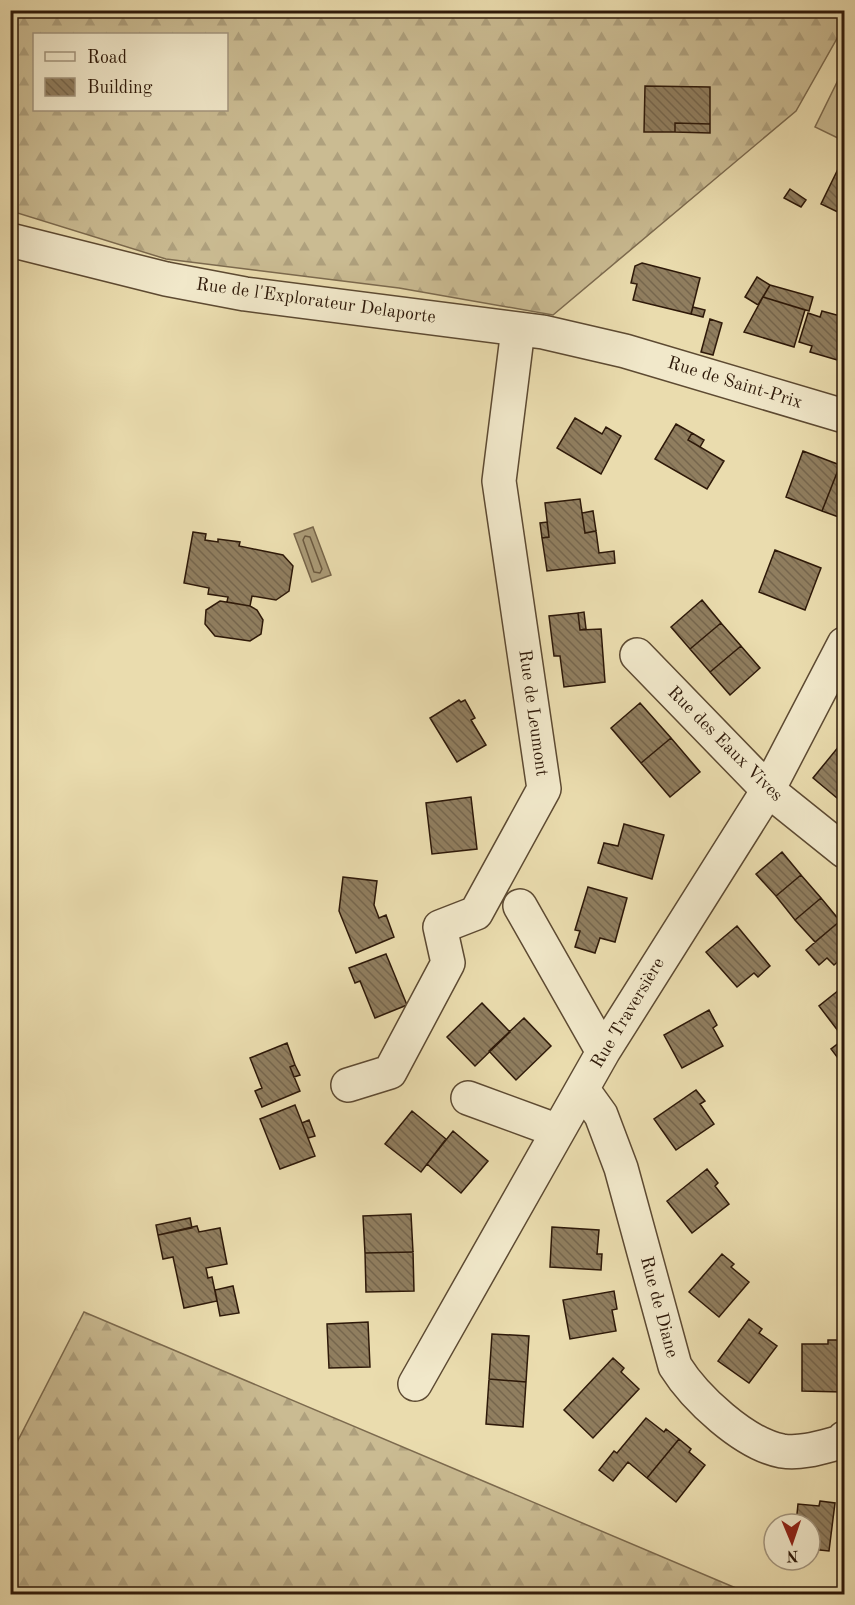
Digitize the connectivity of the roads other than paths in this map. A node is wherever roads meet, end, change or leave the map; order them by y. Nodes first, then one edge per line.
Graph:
1 (10, 240) edge
2 (518, 329) junction
3 (625, 351) joint
4 (844, 416) edge
5 (844, 644) edge
6 (637, 655) dead end
7 (768, 790) junction
8 (844, 851) edge
9 (520, 906) dead end
10 (603, 1052) junction
11 (348, 1085) dead end
12 (583, 1090) junction
13 (468, 1098) dead end
14 (558, 1131) junction
15 (416, 1384) dead end
16 (844, 1438) edge

1 - 2 street, Rue de l'Explorateur Delaporte
2 - 3 street, Rue de l'Explorateur Delaporte
2 - 11 street, Rue de Leumont
3 - 4 street, Rue de Saint-Prix
5 - 7 street, Rue Traversière
6 - 7 street, Rue des Eaux Vives
7 - 8 street, Rue des Eaux Vives
7 - 10 street, Rue Traversière
9 - 10 street
10 - 12 street, Rue Traversière
12 - 14 street, Rue Traversière
12 - 16 street, Rue de Diane
13 - 14 street
14 - 15 street, Rue Traversière

